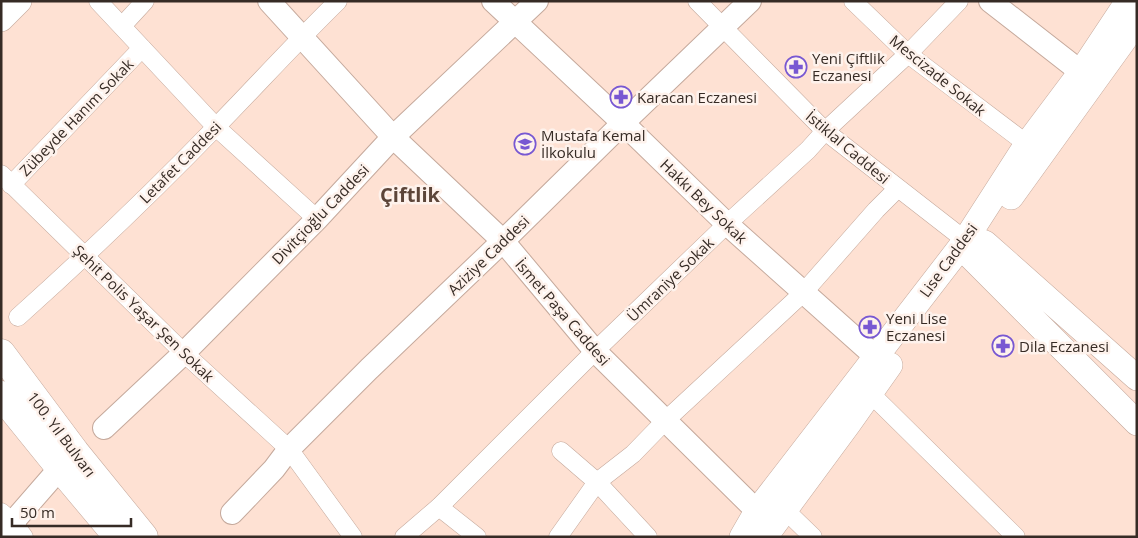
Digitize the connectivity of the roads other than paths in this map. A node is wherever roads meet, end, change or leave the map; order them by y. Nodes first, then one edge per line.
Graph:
1 (19, 1) edge
2 (98, 1) edge
3 (145, 1) edge
4 (269, 1) edge
5 (338, 1) edge
6 (493, 1) edge
7 (536, 1) edge
8 (697, 1) edge
9 (750, 1) edge
10 (854, 1) edge
11 (959, 1) edge
12 (990, 1) edge
13 (1128, 1) edge
14 (1, 19) edge
15 (515, 22) junction
16 (1137, 22) edge
17 (122, 26) junction
18 (723, 26) junction
19 (301, 37) junction
20 (142, 48) junction
21 (908, 54) junction
22 (1081, 72) junction
23 (622, 123) junction
24 (216, 127) junction
25 (824, 131) junction
26 (393, 137) junction
27 (1027, 144) junction
28 (6, 180) edge
29 (898, 189) junction
30 (317, 219) junction
31 (727, 224) junction
32 (503, 241) junction
33 (971, 245) junction
34 (86, 257) junction
35 (803, 293) junction
36 (18, 318) dead end
37 (595, 351) junction
38 (1, 353) edge
39 (184, 353) junction
40 (876, 357) junction
41 (1137, 378) edge
42 (870, 393) junction
43 (1, 394) edge
44 (666, 420) junction
45 (1137, 423) edge
46 (104, 428) dead end
47 (289, 448) junction
48 (561, 451) dead end
49 (60, 468) junction
50 (597, 482) junction
51 (439, 507) junction
52 (784, 509) junction
53 (757, 511) junction
54 (232, 513) dead end
55 (10, 526) edge
56 (118, 537) edge
57 (144, 537) edge
58 (352, 537) edge
59 (404, 537) edge
60 (476, 537) edge
61 (558, 537) edge
62 (648, 537) edge
63 (742, 537) edge
64 (765, 537) edge
65 (813, 537) edge
66 (1016, 537) edge

1 - 14 main road
2 - 17 street
3 - 17 street
4 - 19 street, İsmet Paşa Caddesi
5 - 19 street, Letafet Caddesi
6 - 15 street, Hakkı Bey Sokak
7 - 15 street, Divitçioğlu Caddesi
8 - 18 street, İstiklal Caddesi
9 - 18 street, Aziziye Caddesi
10 - 21 street, Mescizade Sokak
11 - 21 street, Ümraniye Sokak
12 - 22 street
13 - 22 main road, Lise Caddesi
15 - 23 street, Hakkı Bey Sokak
15 - 26 street, Divitçioğlu Caddesi
16 - 33 main road, Lise Caddesi
17 - 20 street
18 - 23 street, Aziziye Caddesi
18 - 25 street, İstiklal Caddesi
19 - 24 street, Letafet Caddesi
19 - 26 street, İsmet Paşa Caddesi
20 - 24 street
20 - 28 street, Zübeyde Hanım Sokak
21 - 25 street, Ümraniye Sokak
21 - 27 street, Mescizade Sokak
22 - 27 main road, Lise Caddesi
23 - 31 street, Hakkı Bey Sokak
23 - 32 street, Aziziye Caddesi
24 - 30 street
24 - 34 street, Letafet Caddesi
25 - 29 street, İstiklal Caddesi
25 - 31 street, Ümraniye Sokak
26 - 30 street, Divitçioğlu Caddesi
26 - 32 street, İsmet Paşa Caddesi
27 - 33 main road, Lise Caddesi
28 - 34 street, Şehit Polis Yaşar Şen Sokak
29 - 33 street, İstiklal Caddesi
29 - 35 street
30 - 39 street, Divitçioğlu Caddesi
31 - 35 street, Hakkı Bey Sokak
31 - 37 street, Ümraniye Sokak
32 - 37 street, İsmet Paşa Caddesi
32 - 47 street, Aziziye Caddesi
33 - 40 main road, Lise Caddesi
33 - 41 main road, İstiklal Caddesi
33 - 42 main road, Lise Caddesi
33 - 45 main road, İstiklal Caddesi
34 - 36 street, Letafet Caddesi
34 - 39 street, Şehit Polis Yaşar Şen Sokak
35 - 40 street, Hakkı Bey Sokak
35 - 44 street
37 - 44 street, İsmet Paşa Caddesi
37 - 51 street, Ümraniye Sokak
38 - 57 main road, 100. Yıl Bulvarı
39 - 46 street, Divitçioğlu Caddesi
39 - 47 street, Şehit Polis Yaşar Şen Sokak
40 - 53 main road, Lise Caddesi
42 - 52 main road, Lise Caddesi
42 - 66 street
43 - 49 main road, 100. Yıl Bulvarı
44 - 50 street
44 - 53 street, İsmet Paşa Caddesi
47 - 54 street, Aziziye Caddesi
47 - 58 street, Şehit Polis Yaşar Şen Sokak
48 - 50 street
49 - 55 street
49 - 56 main road, 100. Yıl Bulvarı
50 - 61 street
50 - 62 street
51 - 59 street, Ümraniye Sokak
51 - 60 street
52 - 64 main road, Lise Caddesi
52 - 65 street
53 - 63 main road, Lise Caddesi

